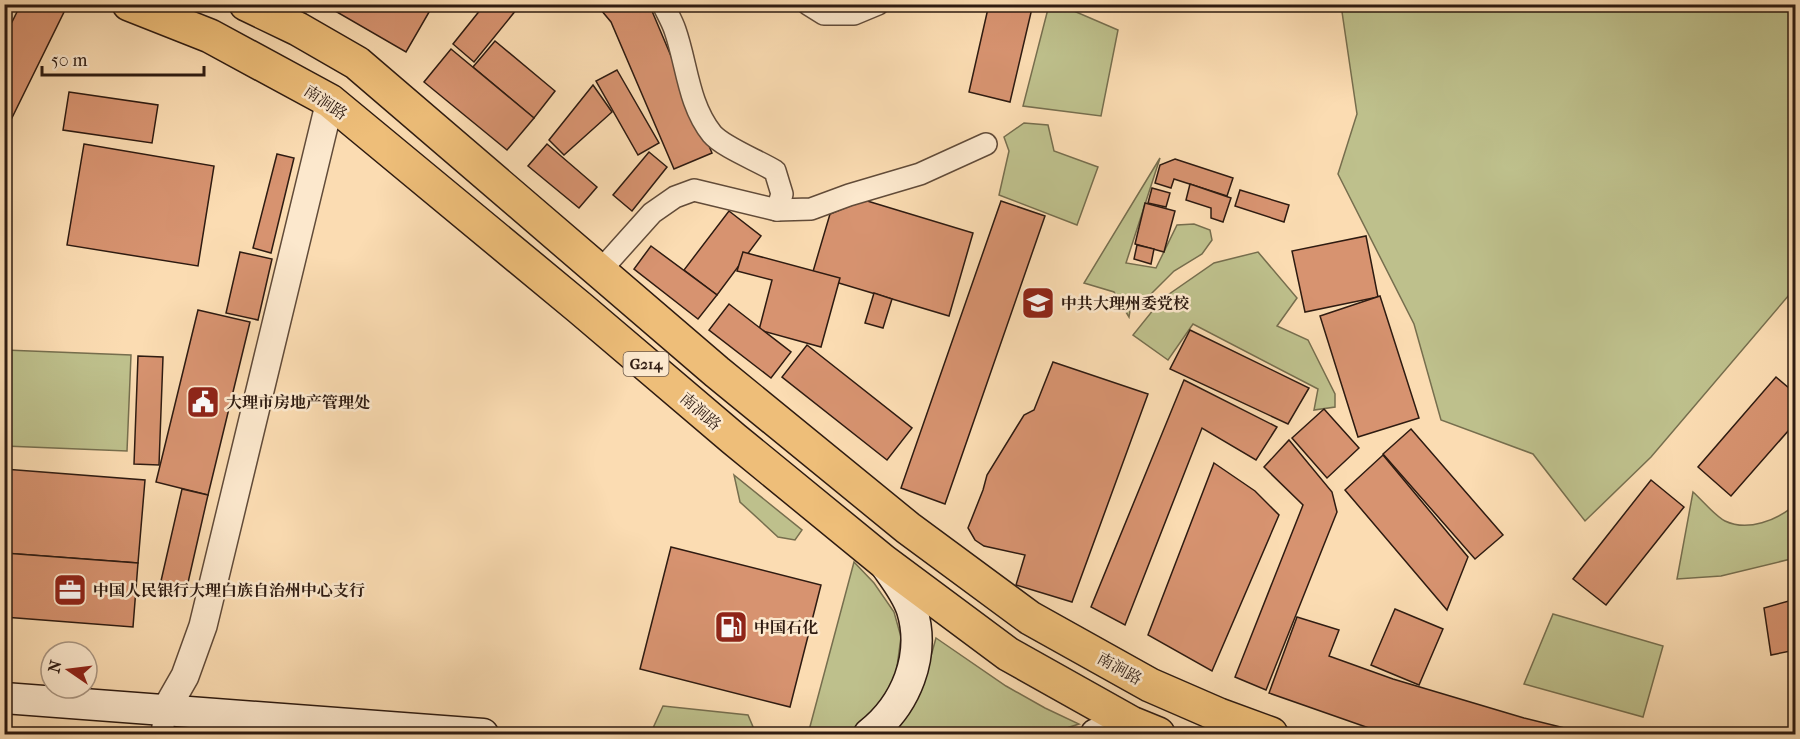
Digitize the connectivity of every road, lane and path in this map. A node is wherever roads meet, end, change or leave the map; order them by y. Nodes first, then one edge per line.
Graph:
1 (129, 4) edge
2 (246, 4) edge
3 (663, 4) edge
4 (808, 4) edge
5 (878, 4) edge
6 (357, 63) junction
7 (330, 101) junction
8 (986, 144) dead end
9 (777, 210) junction
10 (600, 271) junction
11 (883, 561) junction
12 (4, 698) edge
13 (163, 723) edge
14 (1145, 729) edge
15 (1099, 734) edge
16 (483, 735) edge
17 (870, 735) edge
18 (1271, 735) edge

1 - 7 highway, 南涧路 / G214
2 - 6 highway, 南涧路 / G214
3 - 9 street
4 - 5 street
6 - 7 highway
6 - 10 highway, 南涧路 / G214
7 - 11 highway, 南涧路 / G214
7 - 13 street
8 - 9 street
9 - 10 street
10 - 18 highway, 南涧路 / G214
11 - 14 highway, 南涧路 / G214
11 - 17 main road
12 - 13 main road
13 - 16 main road
14 - 15 main road

